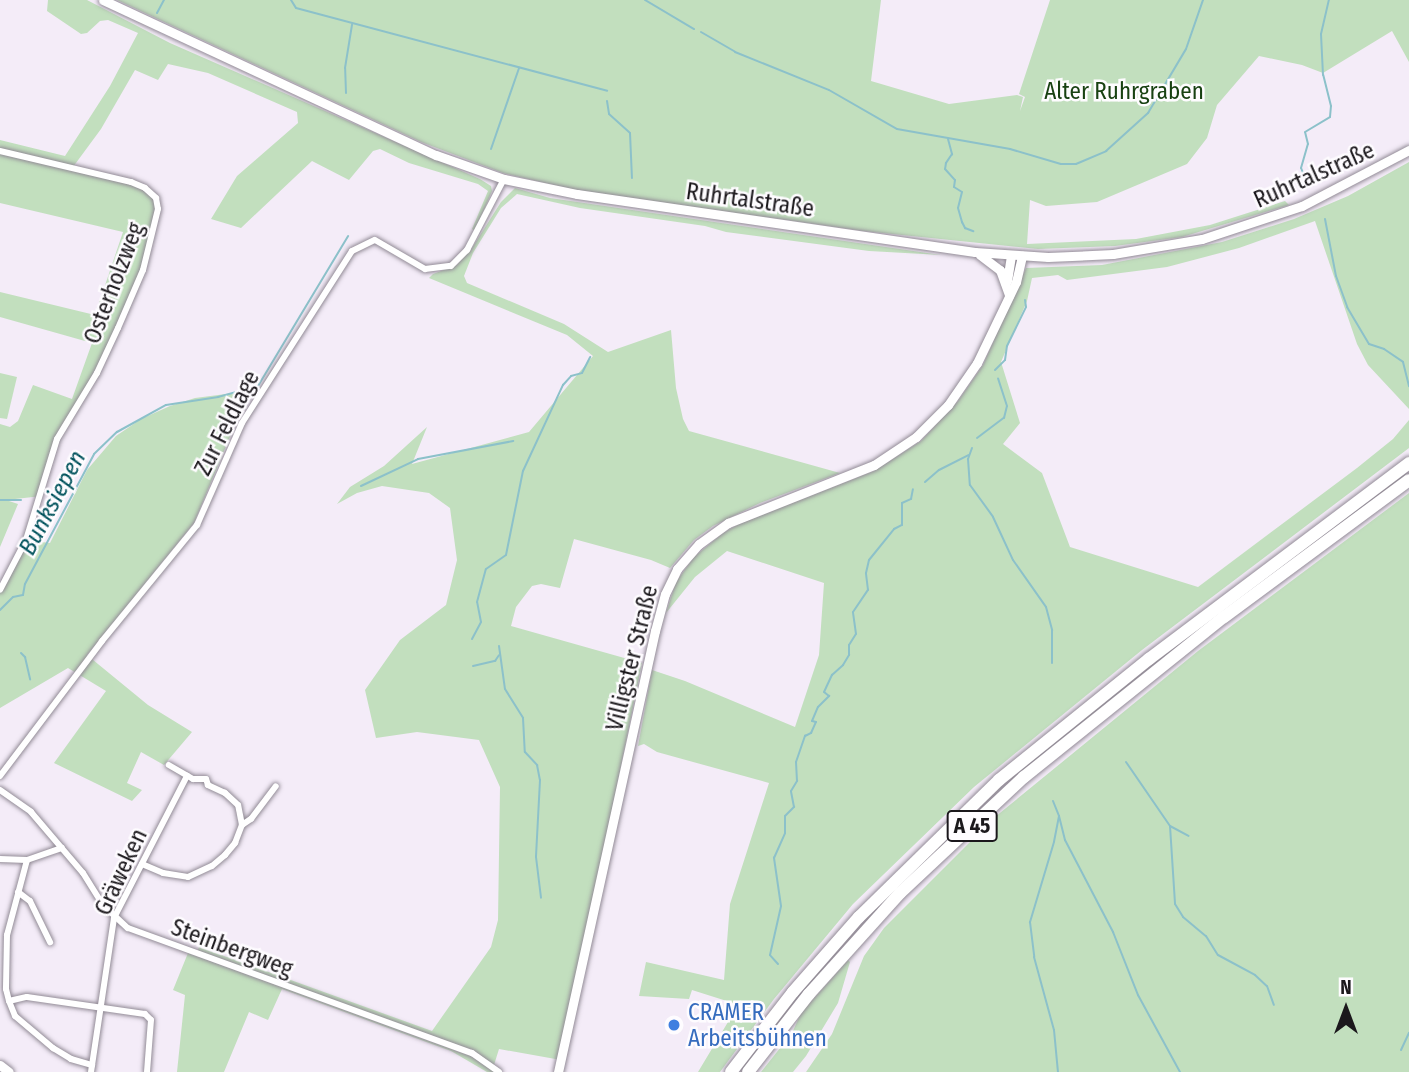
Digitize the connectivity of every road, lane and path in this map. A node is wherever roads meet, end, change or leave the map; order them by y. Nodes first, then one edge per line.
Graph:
1 (103, 0) edge
2 (1409, 150) edge
3 (0, 151) edge
4 (504, 179) junction
5 (975, 252) junction
6 (1011, 255) junction
7 (1022, 256) junction
8 (1007, 283) junction
9 (1009, 295) junction
10 (1409, 463) edge
11 (1409, 481) edge
12 (0, 590) edge
13 (1219, 613) junction
14 (169, 765) dead end
15 (0, 776) edge
16 (187, 776) junction
17 (276, 786) dead end
18 (0, 790) edge
19 (243, 825) junction
20 (62, 848) junction
21 (0, 859) edge
22 (27, 860) junction
23 (142, 864) junction
24 (18, 892) junction
25 (114, 918) junction
26 (50, 942) dead end
27 (3, 951) edge
28 (9, 1001) junction
29 (101, 1008) junction
30 (0, 1065) edge
31 (92, 1069) edge
32 (9, 1072) edge
33 (147, 1072) edge
34 (499, 1072) edge
35 (558, 1072) edge
36 (731, 1072) edge
37 (748, 1072) edge

1 - 4 main road, Ruhrtalstraße
2 - 7 main road, Ruhrtalstraße
3 - 12 street, Osterholzweg
4 - 5 main road, Ruhrtalstraße
4 - 15 street, Zur Feldlage
5 - 6 main road, Ruhrtalstraße
5 - 8 main road
6 - 7 main road, Ruhrtalstraße
6 - 8 main road
7 - 9 main road, Villigster Straße
8 - 9 main road
9 - 35 main road, Villigster Straße
10 - 13 highway, A 45
11 - 13 highway, A 45
13 - 36 highway, A 45
13 - 37 highway, A 45
14 - 16 street
16 - 19 street
16 - 23 street, Gräweken
17 - 19 street
18 - 20 street, Steinbergweg
19 - 23 street
20 - 22 street
20 - 25 street, Steinbergweg
21 - 22 street
22 - 24 street
23 - 25 street, Gräweken
24 - 26 street
24 - 27 street
25 - 29 street, Gräweken
25 - 34 street, Steinbergweg
27 - 28 street
28 - 29 street
28 - 31 street
29 - 31 street, Gräweken
29 - 33 street
30 - 32 main road

